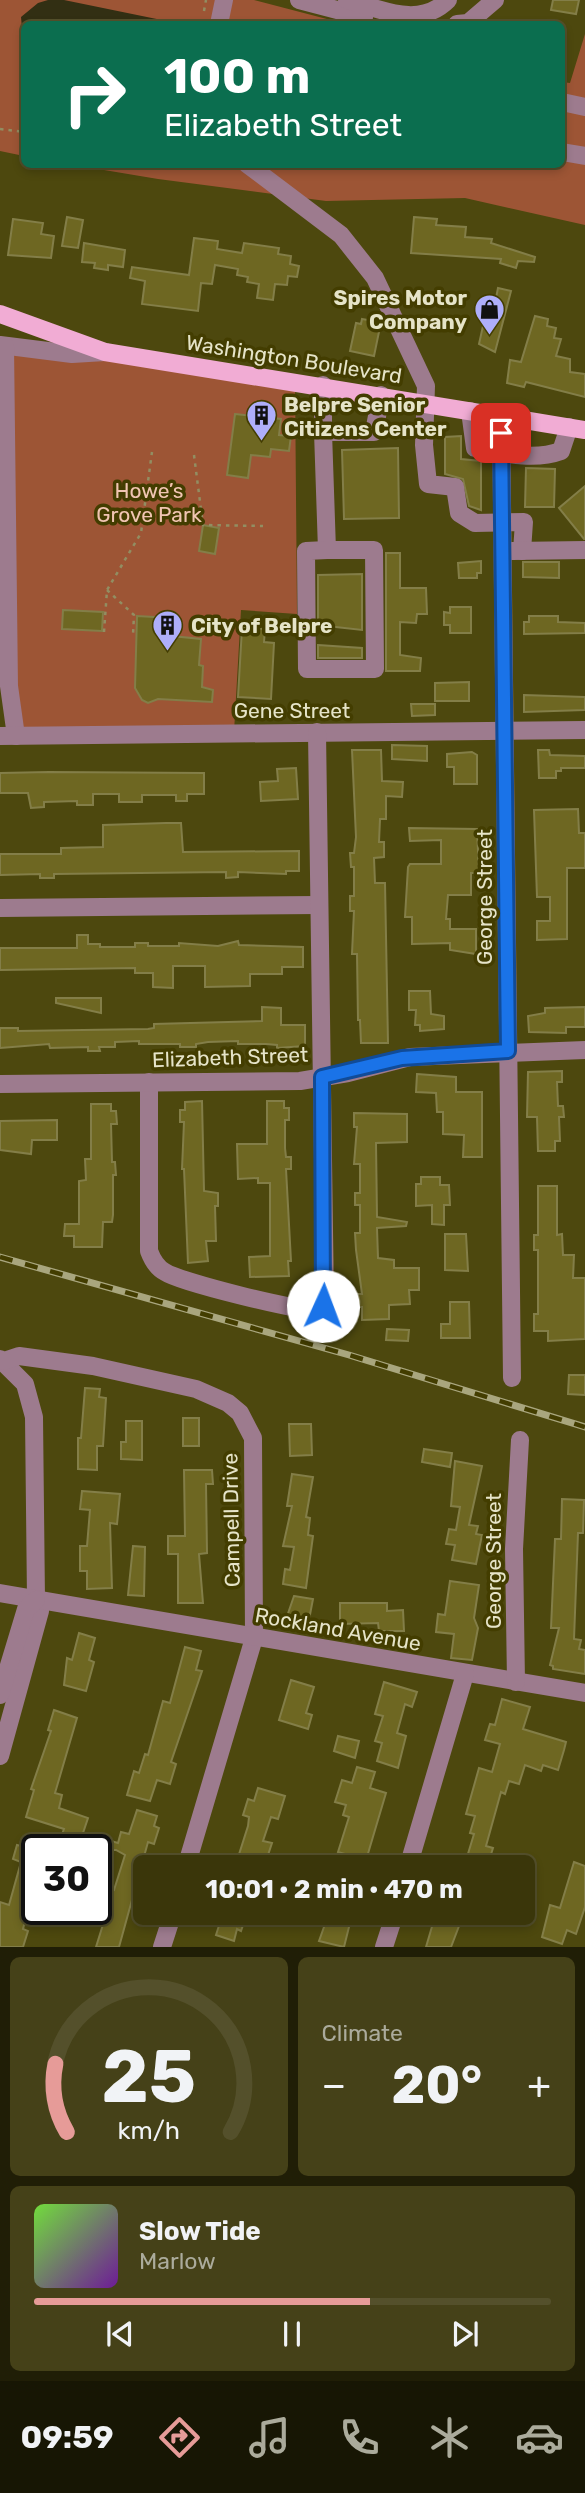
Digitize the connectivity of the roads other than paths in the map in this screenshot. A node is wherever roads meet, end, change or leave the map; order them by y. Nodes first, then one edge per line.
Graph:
1 (224, 0) edge
2 (299, 0) edge
3 (347, 0) edge
4 (448, 0) edge
5 (495, 0) edge
6 (220, 21) edge
7 (382, 21) edge
8 (470, 21) edge
9 (565, 103) edge
10 (585, 107) edge
11 (252, 168) edge
12 (0, 314) edge
13 (3, 346) edge
14 (105, 352) junction
15 (323, 386) junction
16 (381, 395) junction
17 (426, 403) junction
18 (470, 411) junction
19 (501, 416) junction
20 (577, 429) edge
21 (323, 432) junction
22 (501, 453) junction
23 (503, 523) junction
24 (327, 550) junction
25 (585, 550) edge
26 (503, 551) junction
27 (522, 551) junction
28 (585, 730) edge
29 (505, 731) junction
30 (317, 732) junction
31 (8, 736) edge
32 (319, 905) junction
33 (0, 908) edge
34 (585, 1050) edge
35 (508, 1051) junction
36 (322, 1077) junction
37 (149, 1082) junction
38 (0, 1084) edge
39 (2, 1360) edge
40 (512, 1378) dead end
41 (520, 1440) dead end
42 (0, 1593) edge
43 (36, 1600) junction
44 (254, 1638) junction
45 (465, 1674) junction
46 (516, 1682) junction
47 (585, 1693) edge
48 (0, 1695) edge
49 (6, 1712) edge
50 (0, 1756) edge
51 (190, 1855) edge
52 (412, 1855) edge
53 (169, 1925) edge
54 (391, 1925) edge
55 (162, 1947) edge
56 (384, 1947) edge

1 - 6 street
2 - 7 street
3 - 4 street
5 - 8 street
9 - 10 street
11 - 17 street
12 - 14 main road, Washington Boulevard
13 - 14 street
13 - 31 street
14 - 15 main road, Washington Boulevard
15 - 16 main road, Washington Boulevard
15 - 21 street
16 - 17 main road, Washington Boulevard
16 - 21 street
17 - 18 main road, Washington Boulevard
17 - 23 street
18 - 19 main road, Washington Boulevard
18 - 22 street
19 - 20 main road, Washington Boulevard
19 - 22 street, George Street
20 - 22 street
21 - 24 street
22 - 23 street, George Street
23 - 26 street, George Street
23 - 27 street
24 - 24 street
25 - 27 street
26 - 27 street
26 - 29 street, George Street
28 - 29 street, Gene Street
29 - 30 street, Gene Street
29 - 35 street, George Street
30 - 31 street, Gene Street
30 - 32 street
32 - 33 street
32 - 36 street
34 - 35 street, Elizabeth Street
35 - 36 street, Elizabeth Street
35 - 40 street, George Street
36 - 37 street, Elizabeth Street
36 - 37 street
37 - 38 street, Elizabeth Street
39 - 43 street
39 - 44 street, Campell Drive
41 - 46 street, George Street
42 - 43 street, Rockland Avenue
43 - 44 street, Rockland Avenue
43 - 48 street
43 - 49 street
44 - 45 street, Rockland Avenue
44 - 51 street, Campell Drive
45 - 46 street, Rockland Avenue
45 - 52 street
46 - 47 street, Rockland Avenue
49 - 50 street
53 - 55 street
54 - 56 street

